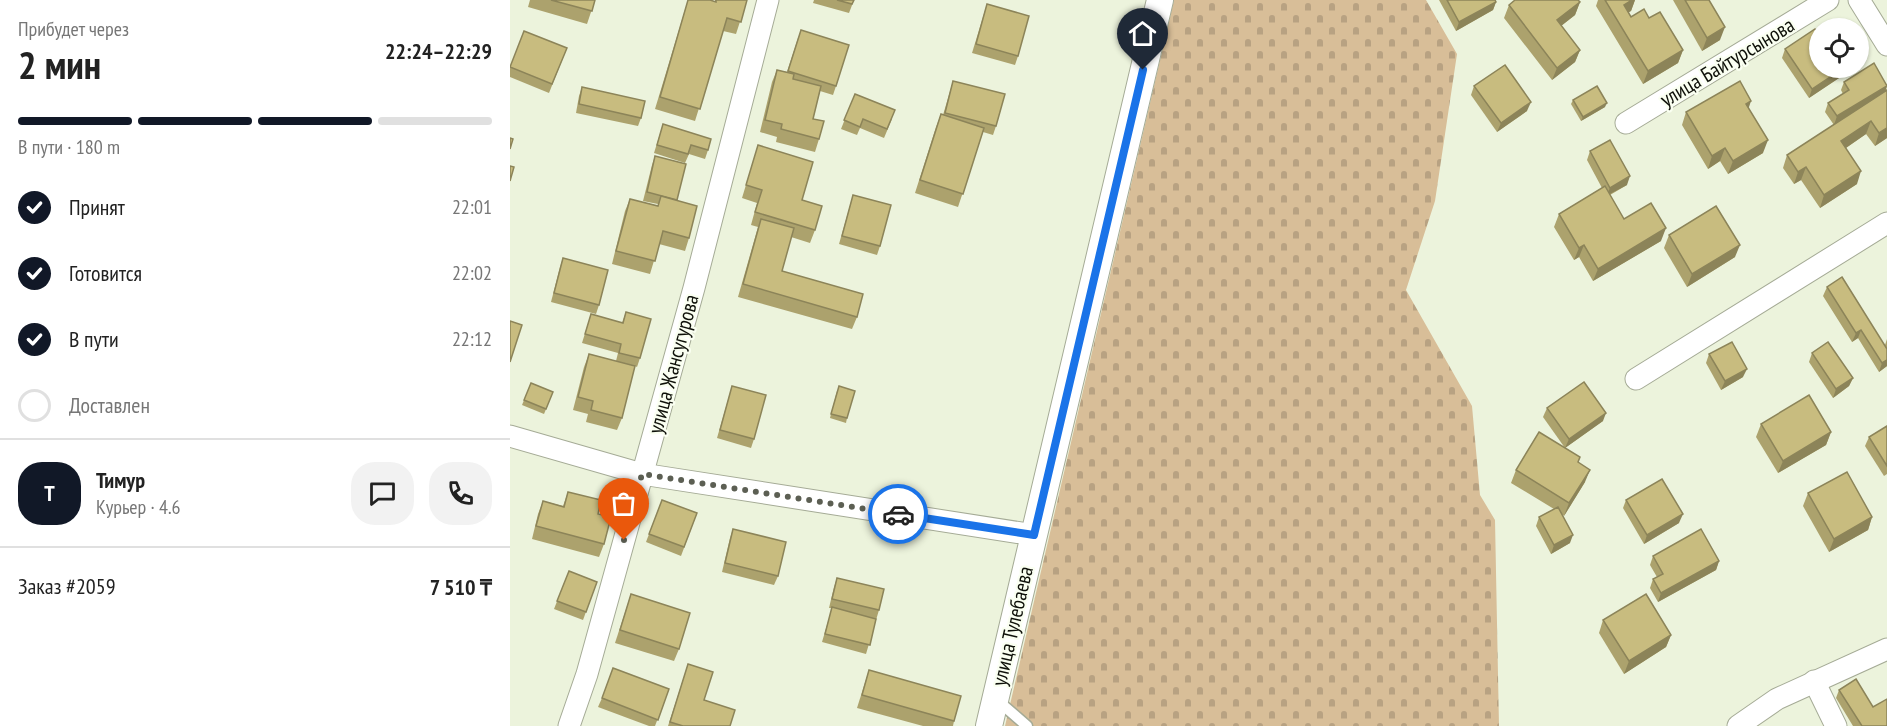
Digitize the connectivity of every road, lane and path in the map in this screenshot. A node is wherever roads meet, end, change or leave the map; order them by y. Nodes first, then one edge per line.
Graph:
1 (768, 0) edge
2 (1160, 0) edge
3 (1828, 0) edge
4 (1859, 0) edge
5 (1887, 45) edge
6 (1626, 123) dead end
7 (1887, 223) edge
8 (1636, 379) dead end
9 (510, 436) edge
10 (642, 474) junction
11 (1034, 535) junction
12 (1887, 649) edge
13 (1814, 681) junction
14 (995, 698) junction
15 (568, 726) edge
16 (989, 726) edge
17 (1027, 726) edge
18 (1738, 726) edge
19 (1836, 726) edge

1 - 10 street, улица Жансугурова
2 - 11 street, улица Тулебаева
3 - 6 street, улица Байтурсынова
4 - 5 street
7 - 8 street
9 - 10 street
10 - 11 street
10 - 15 street, улица Жансугурова
11 - 14 street, улица Тулебаева
12 - 13 street
13 - 18 street
13 - 19 street
14 - 16 street, улица Тулебаева
14 - 17 lane

